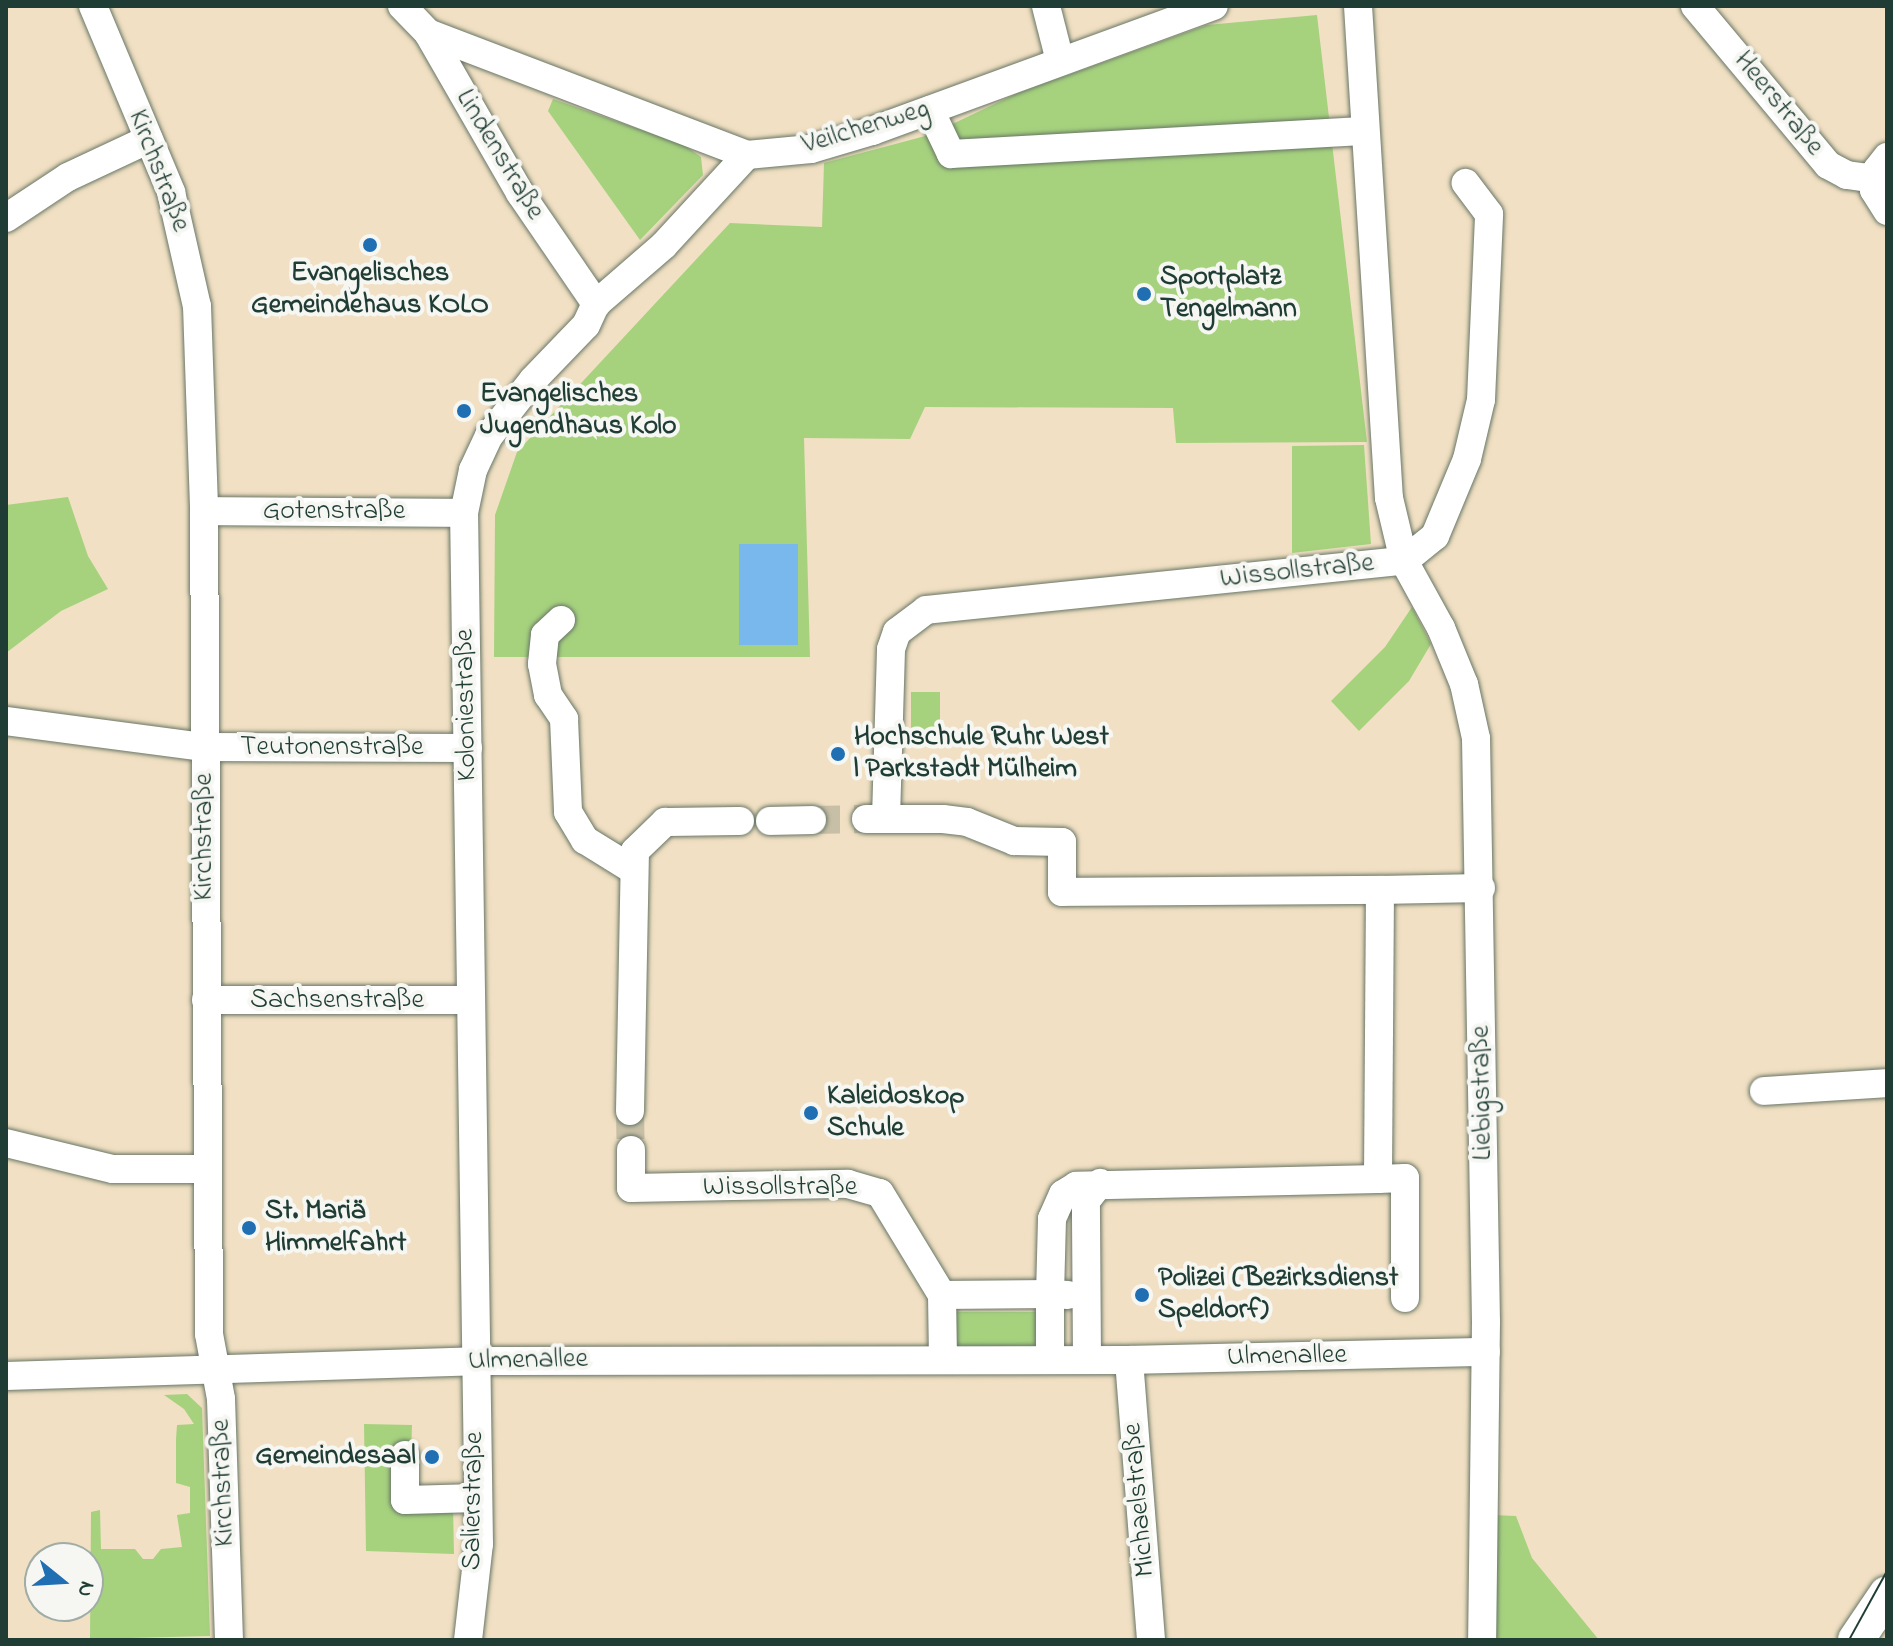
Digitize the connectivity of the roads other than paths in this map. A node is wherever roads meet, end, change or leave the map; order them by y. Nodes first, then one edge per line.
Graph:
1 (81, 6) edge
2 (93, 6) edge
3 (402, 6) edge
4 (1046, 6) edge
5 (1214, 6) edge
6 (1358, 6) edge
7 (1695, 6) edge
8 (428, 33) junction
9 (107, 49) junction
10 (1060, 61) junction
11 (930, 110) junction
12 (1362, 131) junction
13 (149, 139) junction
14 (747, 155) junction
15 (1881, 168) edge
16 (1466, 183) dead end
17 (1887, 211) edge
18 (6, 218) edge
19 (596, 304) junction
20 (204, 511) junction
21 (464, 513) junction
22 (1404, 561) junction
23 (561, 620) dead end
24 (6, 721) edge
25 (204, 747) junction
26 (468, 748) junction
27 (812, 820) tunnel mouth
28 (740, 821) dead end
29 (770, 821) dead end
30 (632, 869) junction
31 (1481, 888) junction
32 (1380, 890) junction
33 (206, 1000) junction
34 (469, 1000) junction
35 (1887, 1083) edge
36 (1764, 1091) dead end
37 (630, 1111) tunnel mouth
38 (6, 1143) edge
39 (631, 1150) tunnel mouth
40 (207, 1169) junction
41 (1378, 1179) junction
42 (1100, 1183) junction
43 (1050, 1294) junction
44 (942, 1295) junction
45 (1089, 1295) junction
46 (1405, 1298) dead end
47 (1486, 1352) junction
48 (943, 1356) junction
49 (1050, 1358) junction
50 (1087, 1359) junction
51 (1129, 1360) junction
52 (475, 1361) junction
53 (215, 1371) junction
54 (6, 1376) edge
55 (405, 1455) dead end
56 (478, 1498) junction
57 (1883, 1594) edge
58 (229, 1640) edge
59 (468, 1640) edge
60 (1151, 1640) edge
61 (1482, 1640) edge
62 (1856, 1640) edge

1 - 9 street, Kirchstraße
2 - 9 street, Kirchstraße
3 - 8 street, Lindenstraße
4 - 10 street
5 - 10 street, Veilchenweg
6 - 12 street, Wissollstraße
7 - 15 street, Heerstraße
8 - 14 street, Veilchenweg
8 - 19 street, Lindenstraße
9 - 13 street, Kirchstraße
10 - 11 street, Veilchenweg
11 - 12 street
11 - 14 street, Veilchenweg
12 - 22 street, Wissollstraße
13 - 18 street
13 - 20 street, Kirchstraße
14 - 19 street, Koloniestraße
15 - 17 street, Heerstraße
16 - 22 street
19 - 21 street, Koloniestraße
20 - 21 street, Gotenstraße
20 - 25 street, Kirchstraße
21 - 26 street, Koloniestraße
22 - 31 street, Liebigstraße
22 - 32 street, Wissollstraße
23 - 30 street
24 - 25 street, Teutonenstraße
25 - 26 street, Teutonenstraße
25 - 33 street, Kirchstraße
26 - 34 street, Koloniestraße
27 - 29 street
28 - 30 street
30 - 37 street
31 - 32 street
31 - 47 street, Liebigstraße
32 - 41 street
33 - 34 street, Sachsenstraße
33 - 40 street, Kirchstraße
34 - 52 street, Koloniestraße
35 - 36 street
38 - 40 street
39 - 44 street, Wissollstraße
40 - 53 street, Kirchstraße
41 - 42 street
41 - 46 street
42 - 43 street
42 - 45 street
43 - 44 street
43 - 45 street
43 - 49 street
44 - 48 street
45 - 50 street
47 - 51 street, Ulmenallee
47 - 61 street, Liebigstraße
48 - 49 street, Ulmenallee
48 - 52 street, Ulmenallee
49 - 50 street, Ulmenallee
50 - 51 street, Ulmenallee
51 - 60 street, Michaelstraße
52 - 53 street, Ulmenallee
52 - 56 street, Salierstraße
53 - 54 street, Ulmenallee
53 - 58 street, Kirchstraße
55 - 56 street
56 - 59 street, Salierstraße
57 - 62 main road

